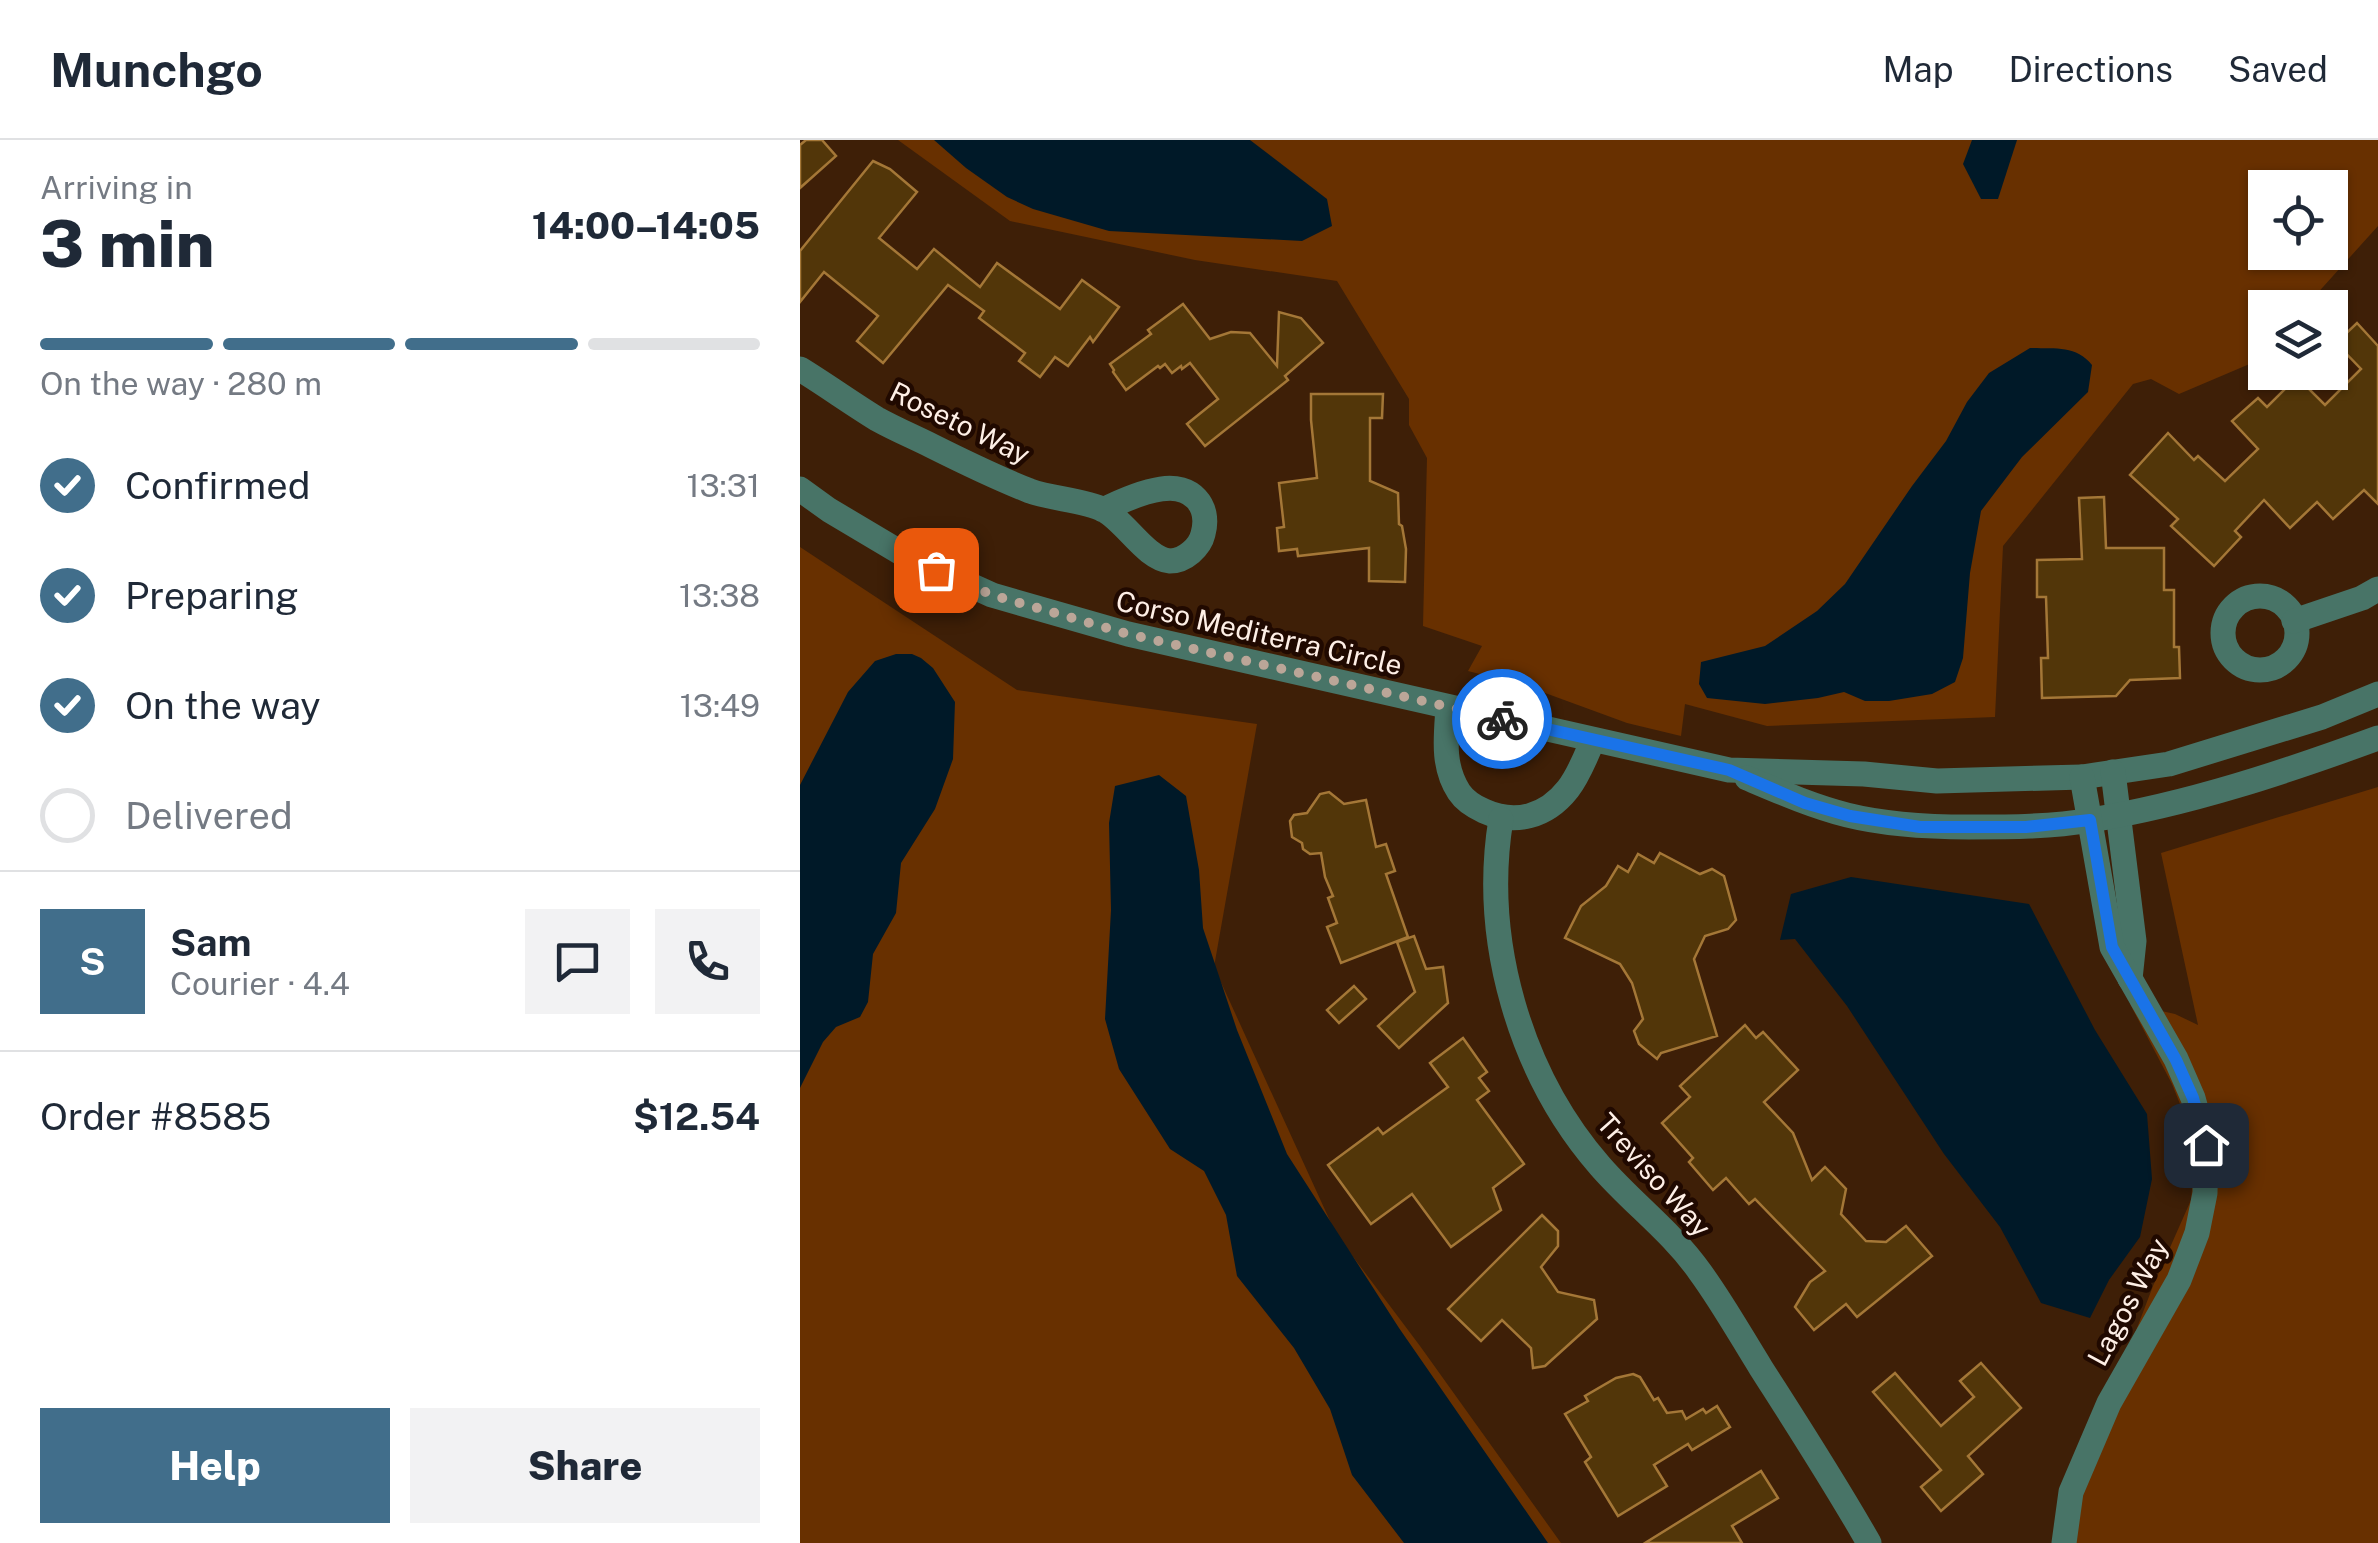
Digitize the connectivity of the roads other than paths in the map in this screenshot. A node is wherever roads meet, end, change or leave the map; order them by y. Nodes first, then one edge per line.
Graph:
1 (800, 368) edge
2 (800, 489) edge
3 (1103, 510) dead end
4 (2378, 589) edge
5 (2294, 621) dead end
6 (2378, 694) edge
7 (1448, 708) junction
8 (2378, 738) edge
9 (1593, 740) junction
10 (1729, 770) junction
11 (2113, 772) junction
12 (2082, 777) junction
13 (2118, 814) junction
14 (1501, 818) junction
15 (2090, 820) junction
16 (2130, 978) junction
17 (1870, 1541) edge
18 (2064, 1543) edge

1 - 3 street, Roseto Way
2 - 7 street, Corso Mediterra Circle
4 - 5 street
6 - 11 street, Corso Mediterra Circle
7 - 9 street, Corso Mediterra Circle
7 - 14 street
8 - 13 street, Corso Mediterra Circle
9 - 10 street, Corso Mediterra Circle
9 - 14 street
10 - 12 street, Corso Mediterra Circle
10 - 15 street, Corso Mediterra Circle
11 - 12 street, Corso Mediterra Circle
11 - 13 street
12 - 15 street, Lagos Way
13 - 15 street, Corso Mediterra Circle
13 - 16 street
14 - 17 street, Treviso Way
15 - 16 street, Lagos Way
16 - 18 street, Lagos Way

